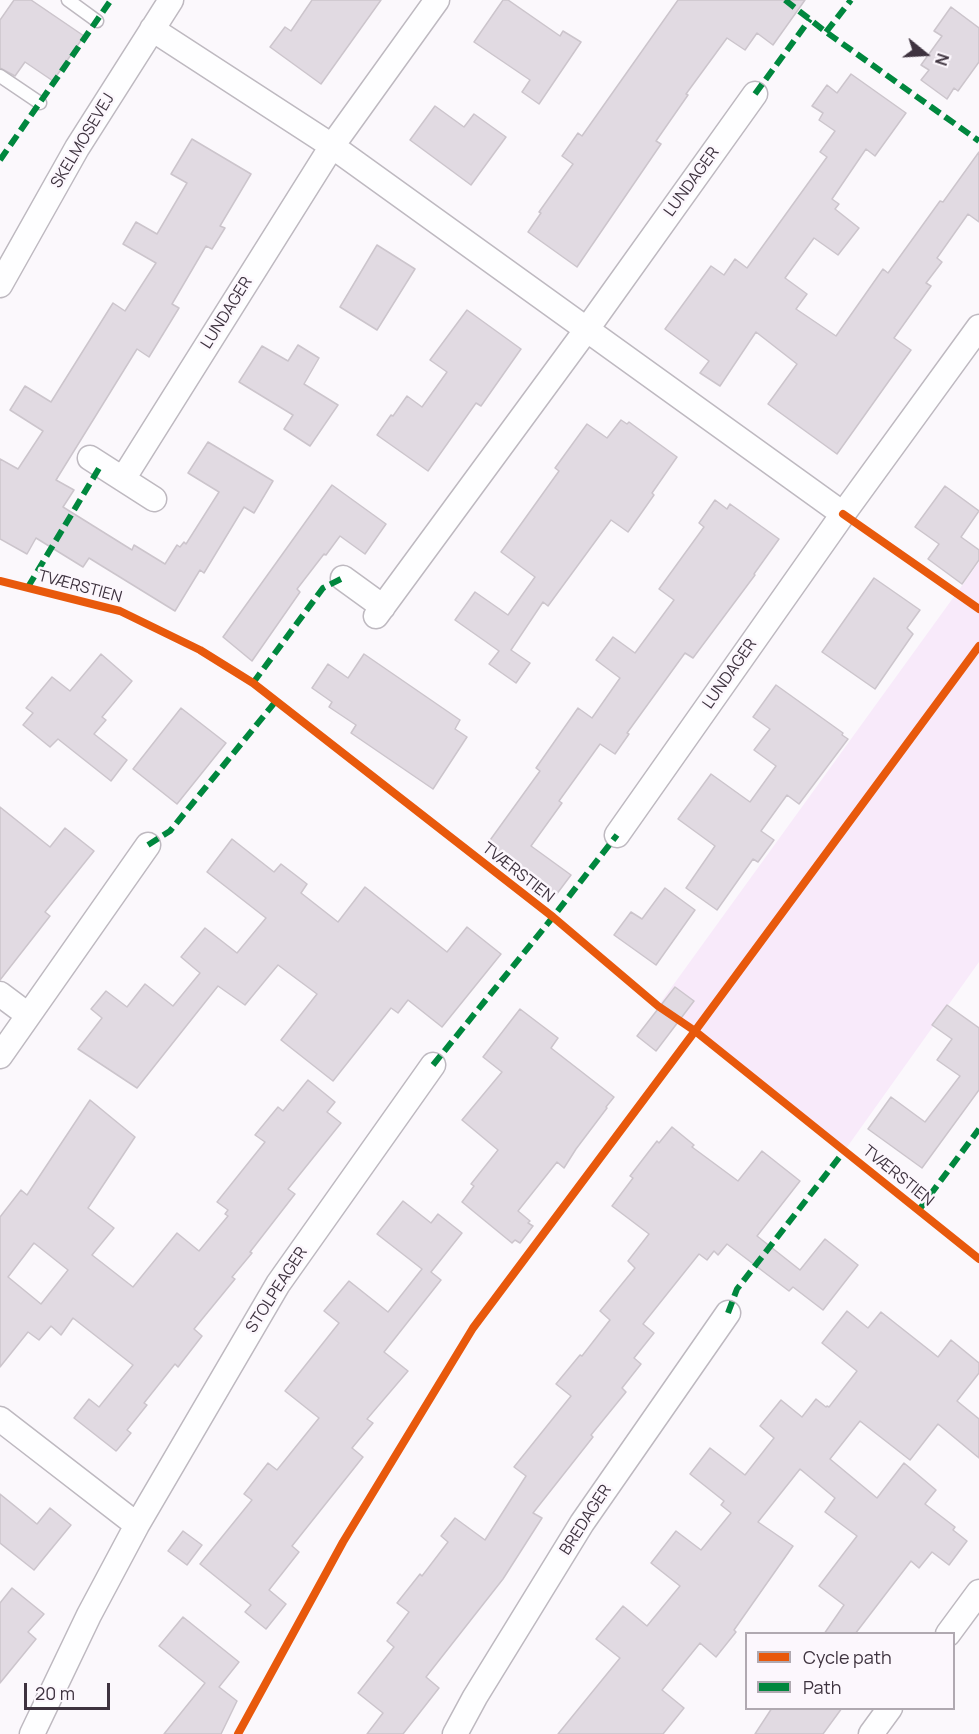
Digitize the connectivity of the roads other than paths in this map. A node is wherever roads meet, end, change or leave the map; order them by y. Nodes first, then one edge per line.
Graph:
1 (68, 0) edge
2 (171, 0) edge
3 (437, 0) edge
4 (97, 21) dead end
5 (152, 29) junction
6 (0, 76) edge
7 (755, 94) dead end
8 (40, 103) dead end
9 (332, 146) junction
10 (0, 285) edge
11 (979, 327) edge
12 (588, 329) junction
13 (90, 458) dead end
14 (123, 479) junction
15 (154, 499) dead end
16 (843, 514) junction
17 (343, 579) dead end
18 (617, 835) dead end
19 (148, 845) dead end
20 (0, 994) edge
21 (28, 1015) junction
22 (0, 1056) edge
23 (433, 1065) dead end
24 (728, 1313) dead end
25 (0, 1419) edge
26 (137, 1525) junction
27 (979, 1592) edge
28 (949, 1632) edge
29 (889, 1710) edge
30 (32, 1734) edge
31 (455, 1734) edge
32 (871, 1734) edge

1 - 4 lane
2 - 5 street, SKELMOSEVEJ
3 - 9 street, LUNDAGER
5 - 9 street
5 - 10 street, SKELMOSEVEJ
6 - 8 lane
7 - 12 street, LUNDAGER
9 - 12 street
9 - 14 street, LUNDAGER
11 - 16 street, LUNDAGER
12 - 16 street
12 - 17 street, LUNDAGER
13 - 14 street
14 - 15 street
16 - 18 street, LUNDAGER
19 - 21 street
20 - 21 street
21 - 22 street
23 - 26 street, STOLPEAGER
24 - 31 street, BREDAGER
25 - 26 street
26 - 30 street, STOLPEAGER
27 - 28 street
29 - 32 street

